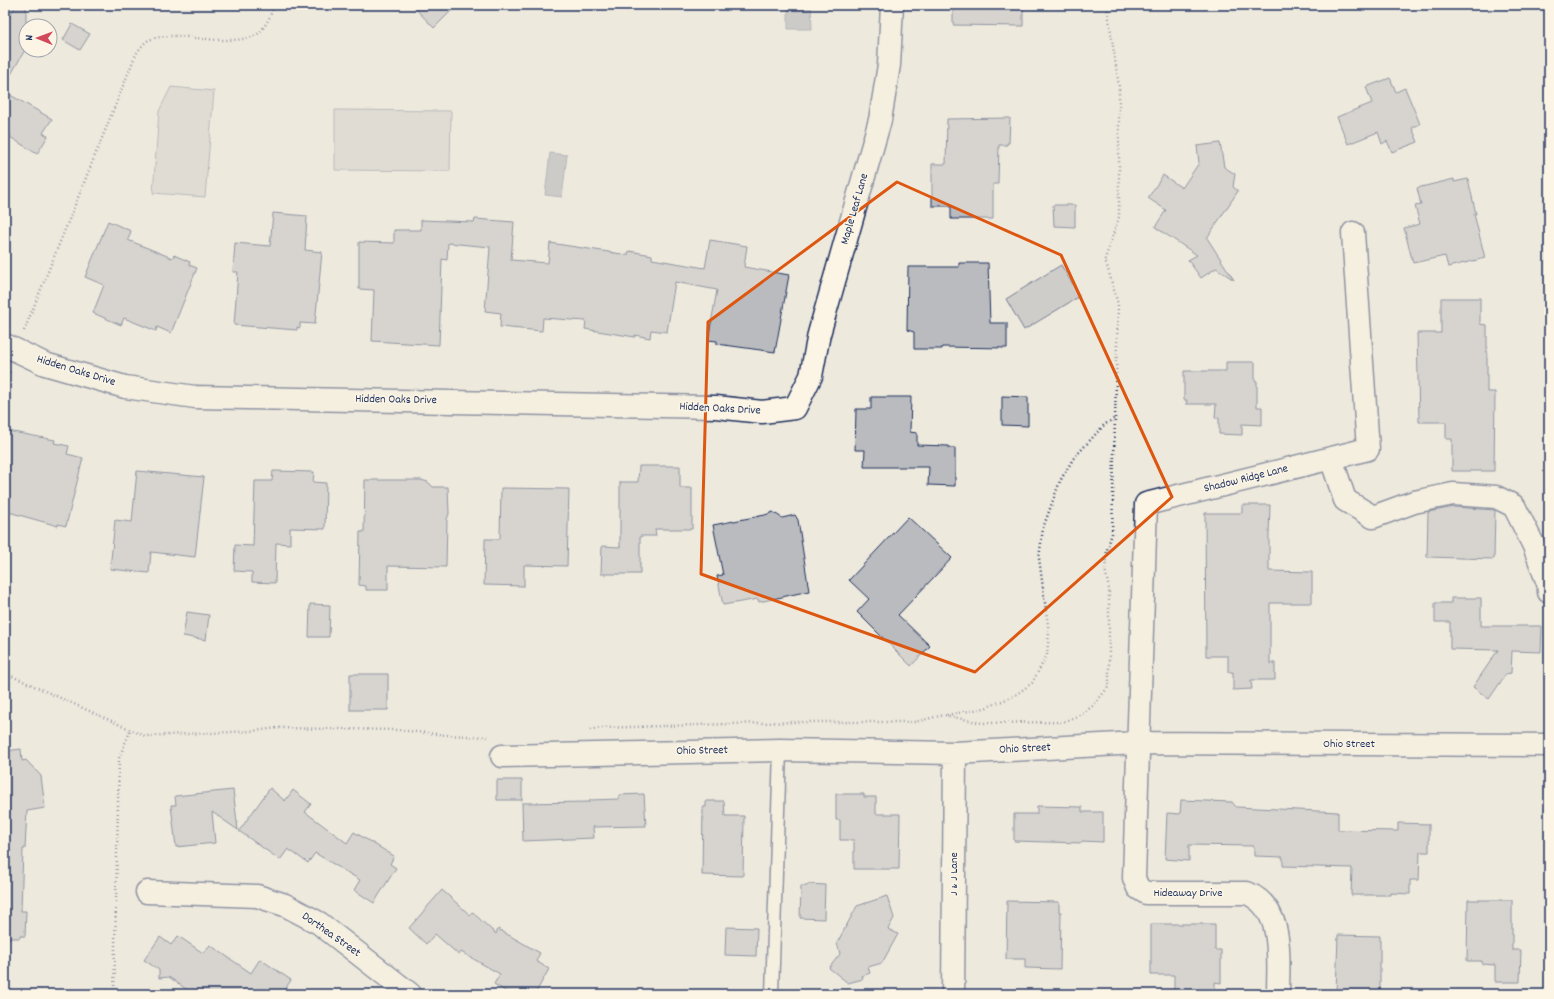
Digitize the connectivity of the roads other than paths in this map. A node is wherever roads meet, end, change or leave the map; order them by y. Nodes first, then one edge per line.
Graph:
1 (892, 5) edge
2 (1353, 233) dead end
3 (12, 348) edge
4 (796, 408) joint
5 (1331, 458) junction
6 (1549, 592) edge
7 (1137, 743) junction
8 (1549, 745) edge
9 (499, 746) road end
10 (780, 750) junction
11 (955, 753) junction
12 (147, 892) dead end
13 (410, 994) edge
14 (772, 994) edge
15 (953, 994) edge
16 (1278, 994) edge

1 - 4 street, Maple Leaf Lane
2 - 5 street, Shadow Ridge Lane
3 - 4 street, Hidden Oaks Drive
5 - 6 street
5 - 7 street, Shadow Ridge Lane
7 - 8 street, Ohio Street
7 - 11 street, Ohio Street
7 - 16 street, Hideaway Drive
9 - 10 street, Ohio Street
10 - 11 street, Ohio Street
10 - 14 lane
11 - 15 street, J & J Lane
12 - 13 street, Dorthea Street

